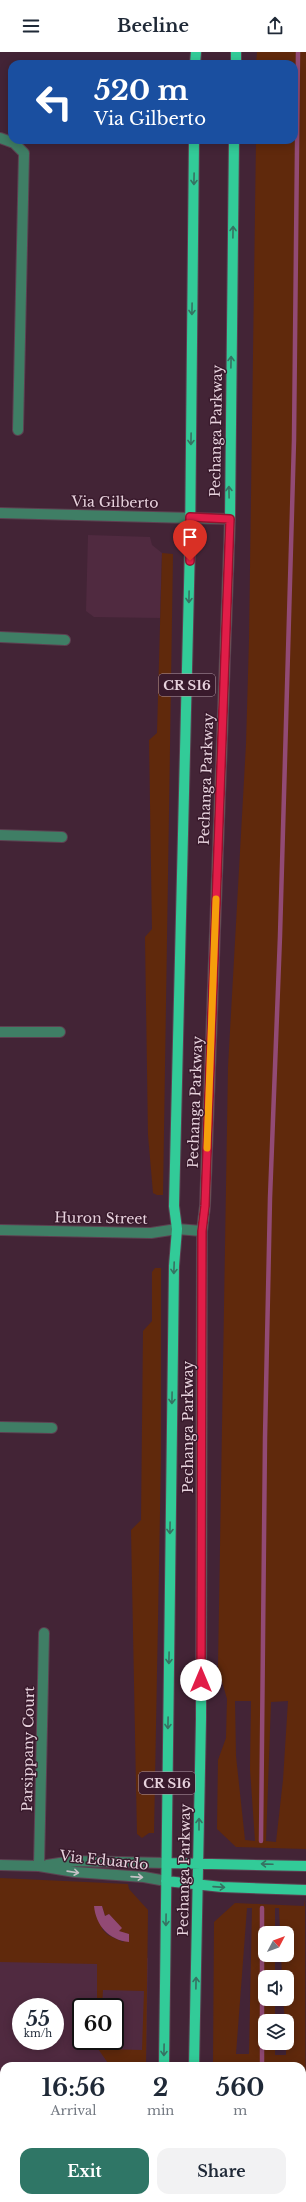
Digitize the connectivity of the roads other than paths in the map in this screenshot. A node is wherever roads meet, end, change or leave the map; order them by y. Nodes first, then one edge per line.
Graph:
1 (15, 144) edge
2 (194, 144) edge
3 (234, 144) edge
4 (18, 430) dead end
5 (0, 513) edge
6 (190, 517) junction
7 (230, 519) junction
8 (0, 637) edge
9 (65, 640) dead end
10 (0, 835) edge
11 (62, 837) dead end
12 (0, 1032) edge
13 (60, 1032) dead end
14 (177, 1229) junction
15 (0, 1230) edge
16 (202, 1231) junction
17 (0, 1426) edge
18 (52, 1428) dead end
19 (44, 1633) dead end
20 (167, 1863) junction
21 (198, 1863) junction
22 (0, 1865) edge
23 (39, 1866) junction
24 (306, 1866) edge
25 (166, 1881) junction
26 (198, 1885) junction
27 (306, 1890) edge
28 (164, 2062) edge
29 (194, 2062) edge

1 - 4 street
2 -> 6 main road, Pechanga Parkway / CR S16
7 -> 3 main road, Pechanga Parkway / CR S16
5 - 6 street, Via Gilberto
6 - 7 street, Via Gilberto
6 -> 14 main road, Pechanga Parkway / CR S16
7 - 16 main road, Pechanga Parkway / CR S16
8 - 9 street
10 - 11 street
12 - 13 street
14 - 15 street, Huron Street
14 - 16 street, Huron Street
14 -> 20 main road, Pechanga Parkway / CR S16
21 -> 16 main road, Pechanga Parkway / CR S16
17 - 18 street
19 - 23 street, Parsippany Court
20 - 21 main road
20 - 23 street, Via Eduardo
20 - 25 main road, Pechanga Parkway / CR S16
24 -> 21 main road
21 - 26 main road, Pechanga Parkway / CR S16
22 - 23 street, Via Eduardo
23 -> 25 street, Via Eduardo
25 - 26 main road
25 -> 28 main road, Pechanga Parkway / CR S16
26 -> 27 main road
29 -> 26 main road, Pechanga Parkway / CR S16

